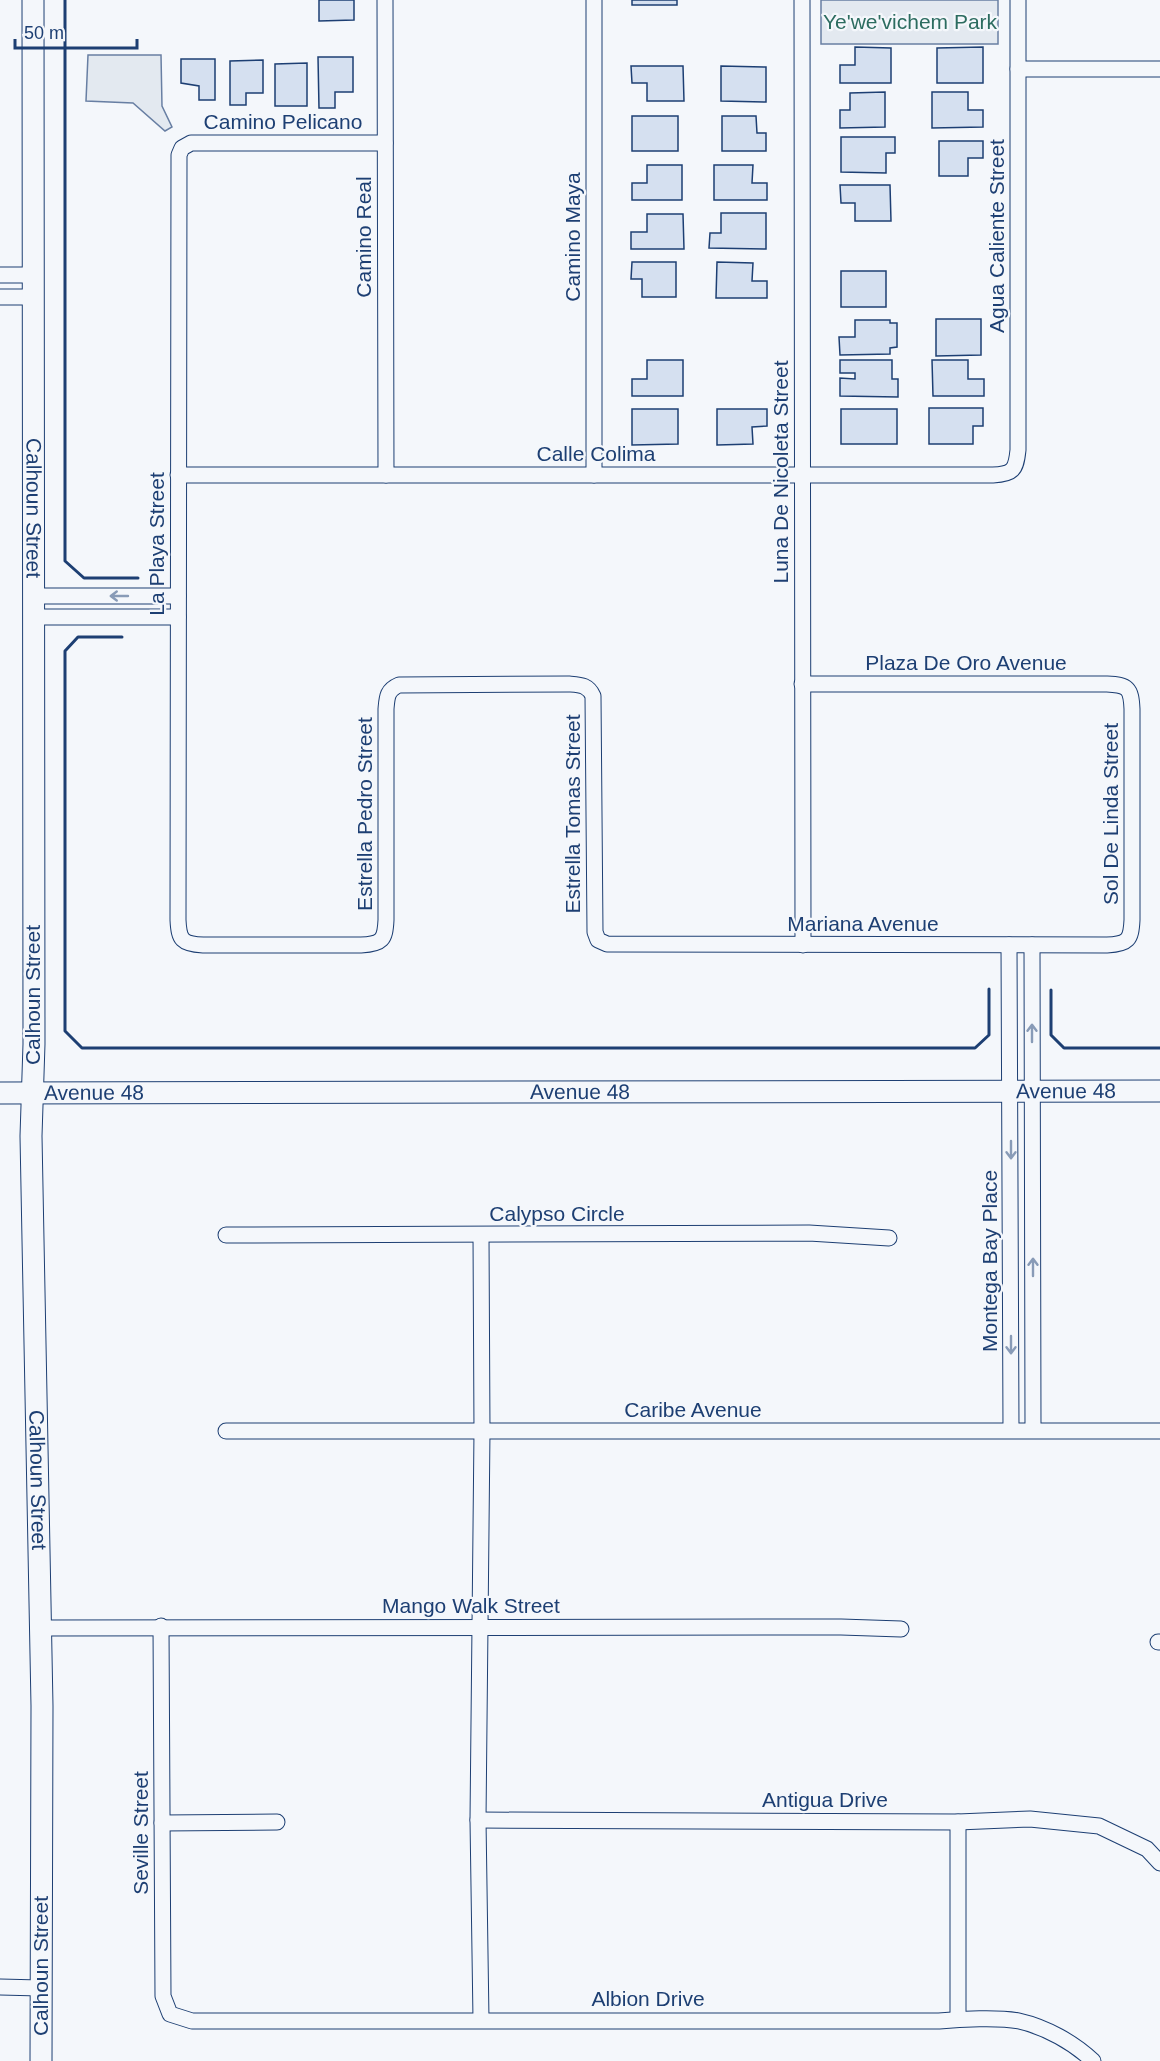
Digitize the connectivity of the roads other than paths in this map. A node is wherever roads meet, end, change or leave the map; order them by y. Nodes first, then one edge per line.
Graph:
1 (33, 0) edge
2 (385, 0) edge
3 (594, 0) edge
4 (802, 0) edge
5 (1017, 0) edge
6 (1017, 69) junction
7 (1160, 69) edge
8 (385, 143) junction
9 (182, 148) joint
10 (0, 275) edge
11 (33, 275) junction
12 (0, 297) edge
13 (33, 297) junction
14 (1013, 470) joint
15 (178, 475) junction
16 (386, 475) junction
17 (594, 475) junction
18 (802, 475) junction
19 (178, 596) junction
20 (33, 607) junction
21 (178, 617) junction
22 (802, 684) junction
23 (1128, 688) joint
24 (390, 689) joint
25 (382, 940) joint
26 (598, 940) joint
27 (1128, 940) joint
28 (803, 945) junction
29 (1009, 945) junction
30 (1032, 945) junction
31 (1160, 1091) edge
32 (1009, 1092) junction
33 (1032, 1092) junction
34 (0, 1093) edge
35 (32, 1093) junction
36 (226, 1235) dead end
37 (481, 1235) junction
38 (889, 1238) dead end
39 (1011, 1430) junction
40 (1033, 1430) junction
41 (226, 1431) dead end
42 (482, 1431) junction
43 (1160, 1431) edge
44 (161, 1626) junction
45 (480, 1627) junction
46 (40, 1628) junction
47 (901, 1629) dead end
48 (478, 1820) junction
49 (277, 1822) dead end
50 (958, 1822) junction
51 (162, 1823) junction
52 (1160, 1863) edge
53 (0, 1987) edge
54 (40, 1988) junction
55 (958, 2019) junction
56 (481, 2020) junction
57 (192, 2021) joint
58 (41, 2061) edge
59 (1093, 2061) edge

1 - 11 street, Calhoun Street
2 - 8 street, Camino Real
3 - 17 street, Camino Maya
4 - 18 street, Luna De Nicoleta Street
5 - 6 street, Agua Caliente Street
6 - 7 street
6 - 14 street, Agua Caliente Street
8 - 9 street, Camino Pelicano
8 - 16 street, Camino Real
9 - 15 street, La Playa Street
10 - 11 street
11 - 13 street, Calhoun Street
12 - 13 street
13 - 20 street, Calhoun Street
14 - 18 street, Calle Colima
15 - 16 street, Calle Colima
15 - 19 street, La Playa Street
16 - 17 street, Calle Colima
17 - 18 street, Calle Colima
18 - 22 street, Luna De Nicoleta Street
19 -> 20 street
19 - 21 street, La Playa Street
20 - 21 street
20 - 35 street, Calhoun Street
21 - 25 street, La Playa Street
22 - 23 street, Plaza De Oro Avenue
22 - 28 street, Luna De Nicoleta Street
23 - 27 street, Sol De Linda Street
24 - 25 street, Estrella Pedro Street
24 - 26 street, Estrella Tomas Street
26 - 28 street, Mariana Avenue
27 - 30 street, Mariana Avenue
28 - 29 street, Mariana Avenue
29 - 30 street, Mariana Avenue
29 - 32 street, Montega Bay Place
33 -> 30 street, Montega Bay Place
31 - 33 street, Avenue 48
32 - 33 street, Avenue 48
32 - 35 street, Avenue 48
32 -> 39 street, Montega Bay Place
40 -> 33 street, Montega Bay Place
34 - 35 street, Avenue 48
35 - 46 street, Calhoun Street
36 - 37 street, Calypso Circle
37 - 38 street, Calypso Circle
37 - 42 street
39 - 40 street, Caribe Avenue
39 - 42 street, Caribe Avenue
40 - 43 street, Caribe Avenue
41 - 42 street, Caribe Avenue
42 - 45 street
44 - 45 street, Mango Walk Street
44 - 46 street, Mango Walk Street
44 - 51 street, Seville Street
45 - 47 street, Mango Walk Street
45 - 48 street
46 - 54 street, Calhoun Street
48 - 50 street, Antigua Drive
48 - 56 street
49 - 51 street
50 - 52 street, Antigua Drive
50 - 55 street
51 - 57 street, Seville Street
53 - 54 street
54 - 58 street, Calhoun Street
55 - 56 street, Albion Drive
55 - 59 street, Albion Drive
56 - 57 street, Albion Drive

